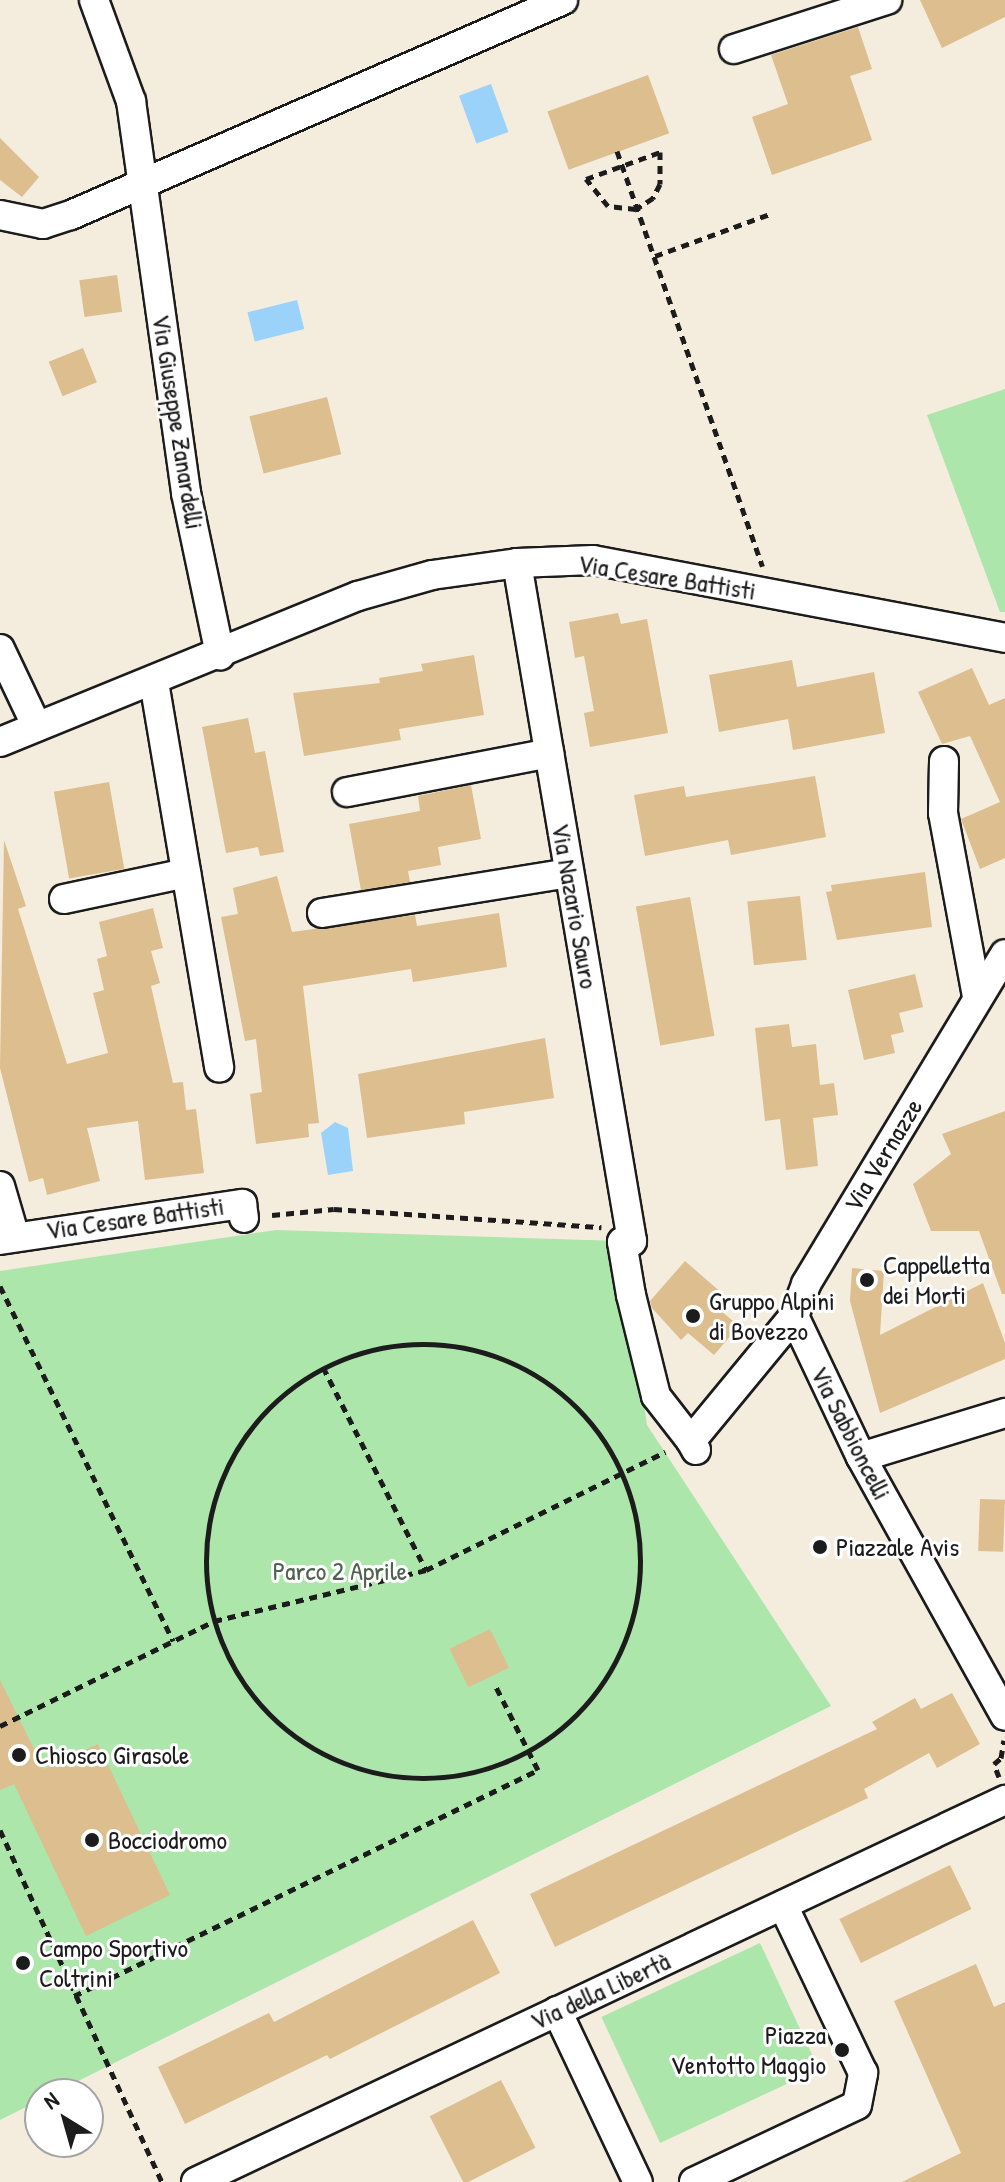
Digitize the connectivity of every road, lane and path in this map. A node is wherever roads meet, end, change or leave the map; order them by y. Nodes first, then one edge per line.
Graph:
1 (94, 0) edge
2 (563, 0) edge
3 (887, 0) edge
4 (734, 49) dead end
5 (617, 151) dead end
6 (622, 166) junction
7 (132, 191) junction
8 (636, 209) junction
9 (770, 214) dead end
10 (0, 215) edge
11 (655, 256) junction
12 (517, 563) junction
13 (771, 594) junction
14 (1005, 638) edge
15 (0, 649) edge
16 (220, 655) junction
17 (154, 682) junction
18 (37, 727) junction
19 (0, 742) edge
20 (549, 753) junction
21 (944, 761) dead end
22 (347, 792) dead end
23 (186, 873) junction
24 (569, 873) junction
25 (64, 899) dead end
26 (322, 913) dead end
27 (1005, 954) edge
28 (977, 996) junction
29 (219, 1068) dead end
30 (0, 1186) edge
31 (244, 1218) joint
32 (626, 1236) junction
33 (7, 1237) edge
34 (0, 1286) edge
35 (794, 1316) junction
36 (323, 1367) junction
37 (1005, 1413) edge
38 (694, 1445) junction
39 (861, 1457) junction
40 (623, 1472) junction
41 (426, 1570) junction
42 (214, 1621) junction
43 (173, 1642) junction
44 (494, 1683) dead end
45 (1005, 1716) edge
46 (0, 1726) edge
47 (528, 1752) junction
48 (1005, 1800) edge
49 (0, 1830) edge
50 (783, 1905) junction
51 (74, 1996) junction
52 (557, 2011) junction
53 (162, 2182) edge
54 (196, 2182) edge
55 (638, 2182) edge
56 (694, 2182) edge

1 - 7 street, Via Giuseppe Zanardelli
2 - 7 street
3 - 4 street
5 - 6 path
6 - 8 path
6 - 8 path
6 - 8 path
7 - 10 street
7 - 16 street, Via Giuseppe Zanardelli
8 - 11 path
9 - 11 path
11 - 13 path
12 - 13 street, Via Cesare Battisti
12 - 16 street, Via Cesare Battisti
12 - 20 street, Via Nazario Sauro
13 - 14 street, Via Cesare Battisti
15 - 18 street
16 - 17 street, Via Cesare Battisti
17 - 18 street, Via Cesare Battisti
17 - 23 street
18 - 19 street, Via Cesare Battisti
20 - 22 street
20 - 24 street, Via Nazario Sauro
21 - 28 street
23 - 25 street
23 - 29 street
24 - 26 street
24 - 32 street, Via Nazario Sauro
27 - 28 street, Via Vernazze
28 - 35 street, Via Vernazze
30 - 33 street, Via Cesare Battisti
31 - 32 path
31 - 33 street, Via Cesare Battisti
32 - 38 street, Via Nazario Sauro
34 - 43 path
35 - 38 street, Via Vernazze
35 - 39 street, Via Sabbioncelli
36 - 40 path
36 - 41 path
36 - 42 path
37 - 39 street
38 - 40 path
39 - 45 street, Via Sabbioncelli
40 - 41 path
40 - 47 path
41 - 42 path
42 - 43 path
42 - 47 path
43 - 46 path
44 - 47 path
47 - 51 path
48 - 50 street, Via della Libertà
49 - 51 path
50 - 52 street, Via della Libertà
50 - 56 street
51 - 53 path
52 - 54 street, Via della Libertà
52 - 55 street

